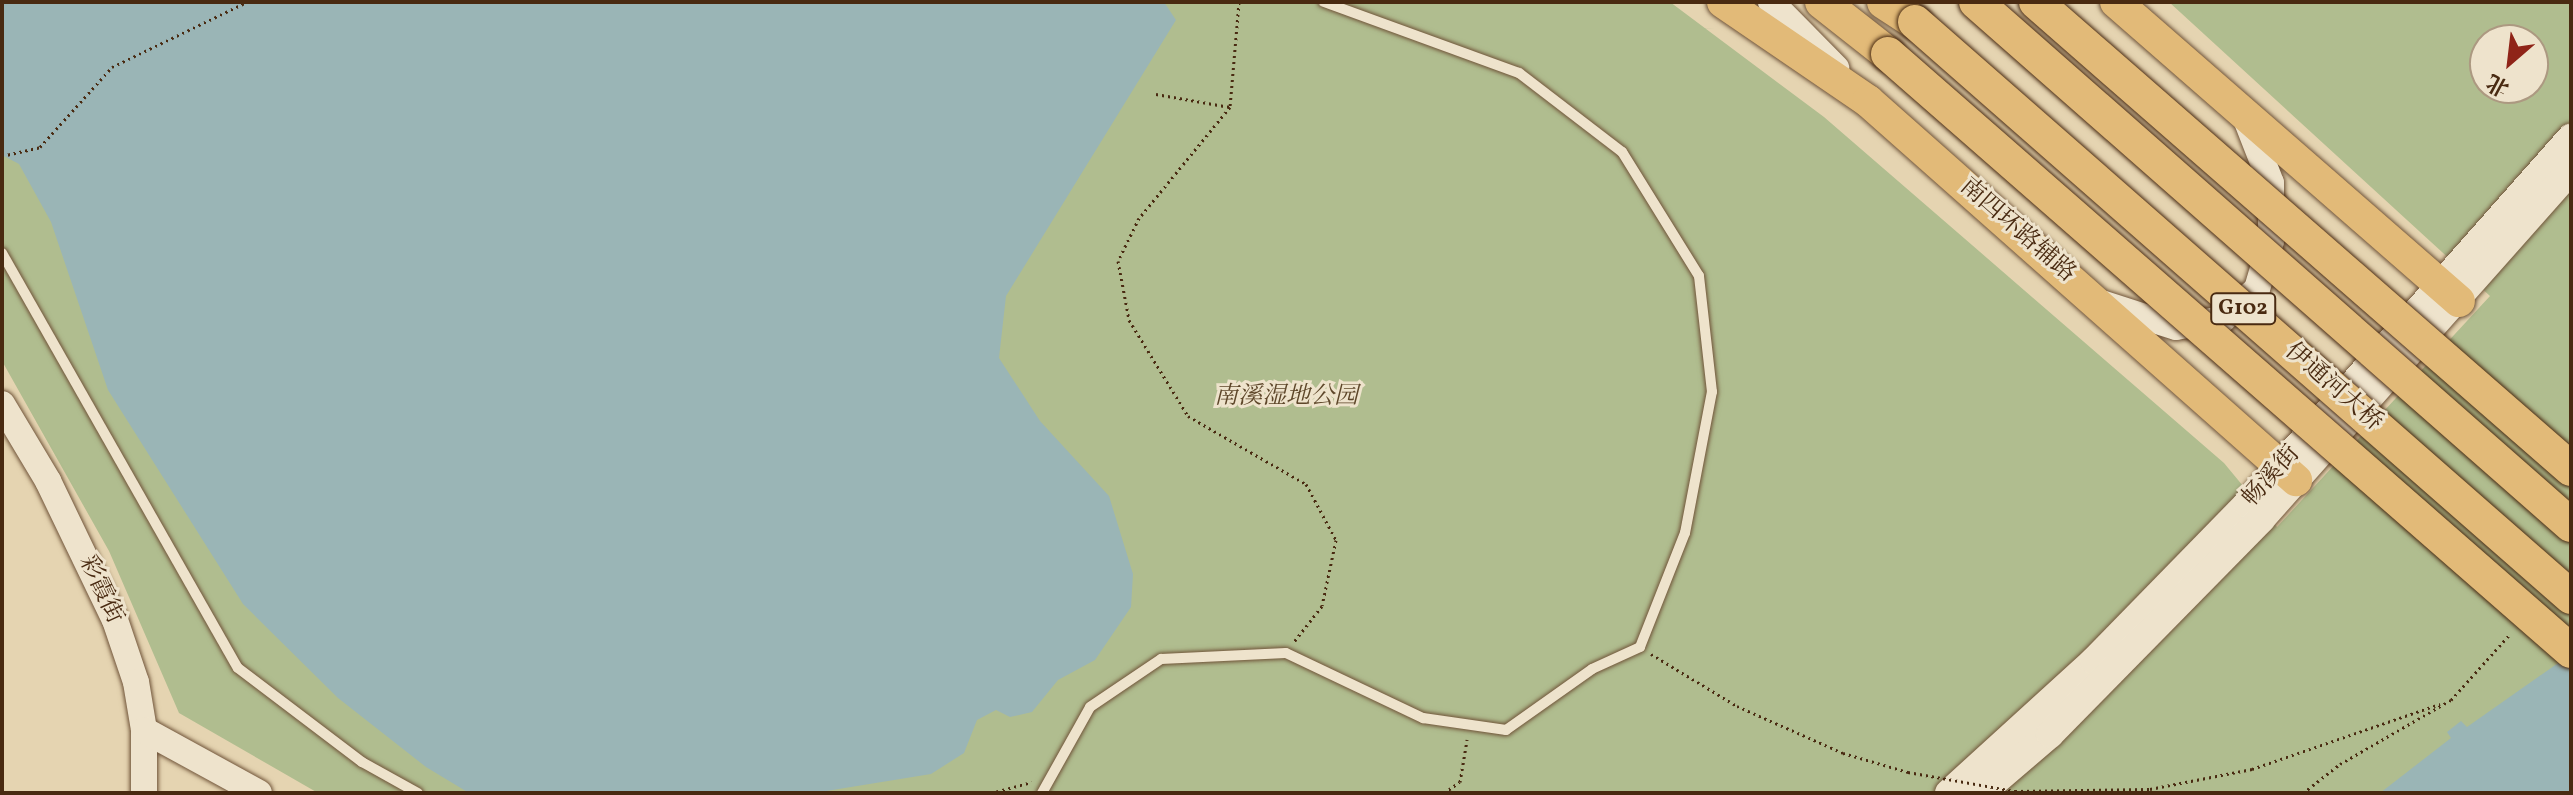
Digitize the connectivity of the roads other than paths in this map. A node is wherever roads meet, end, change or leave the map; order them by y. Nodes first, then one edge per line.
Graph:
1 (1324, 2) edge
2 (1723, 2) edge
3 (1771, 2) edge
4 (1822, 2) edge
5 (1884, 2) edge
6 (1976, 2) edge
7 (2036, 2) edge
8 (2116, 2) edge
9 (1904, 12) edge
10 (1868, 101) junction
11 (2244, 113) junction
12 (2571, 138) edge
13 (2571, 170) edge
14 (2, 253) edge
15 (2450, 294) junction
16 (2098, 302) junction
17 (2, 404) edge
18 (2571, 469) edge
19 (2289, 473) junction
20 (2571, 525) edge
21 (2571, 597) edge
22 (2571, 651) edge
23 (144, 730) junction
24 (144, 793) edge
25 (259, 793) edge
26 (418, 793) edge
27 (1042, 793) edge
28 (1949, 793) edge
29 (1981, 793) edge

1 - 27 lane
2 - 10 main road, 南四环路辅路
3 - 10 street
4 - 22 highway, bridge
5 - 9 highway, 伊通河大桥
6 - 20 highway, G102, bridge
7 - 18 highway, bridge
8 - 11 main road
9 - 21 highway, 伊通河大桥 / G102, bridge
10 - 16 main road, 南四环路辅路
11 - 15 main road
11 - 16 street
12 - 15 main road, 畅溪街
13 - 15 main road, 畅溪街
14 - 26 lane
15 - 19 main road, 畅溪街
16 - 19 main road, 南四环路辅路
17 - 23 street, 彩霞街
19 - 28 main road, 畅溪街
19 - 29 main road, 畅溪街
23 - 24 street, 彩霞街
23 - 25 street

